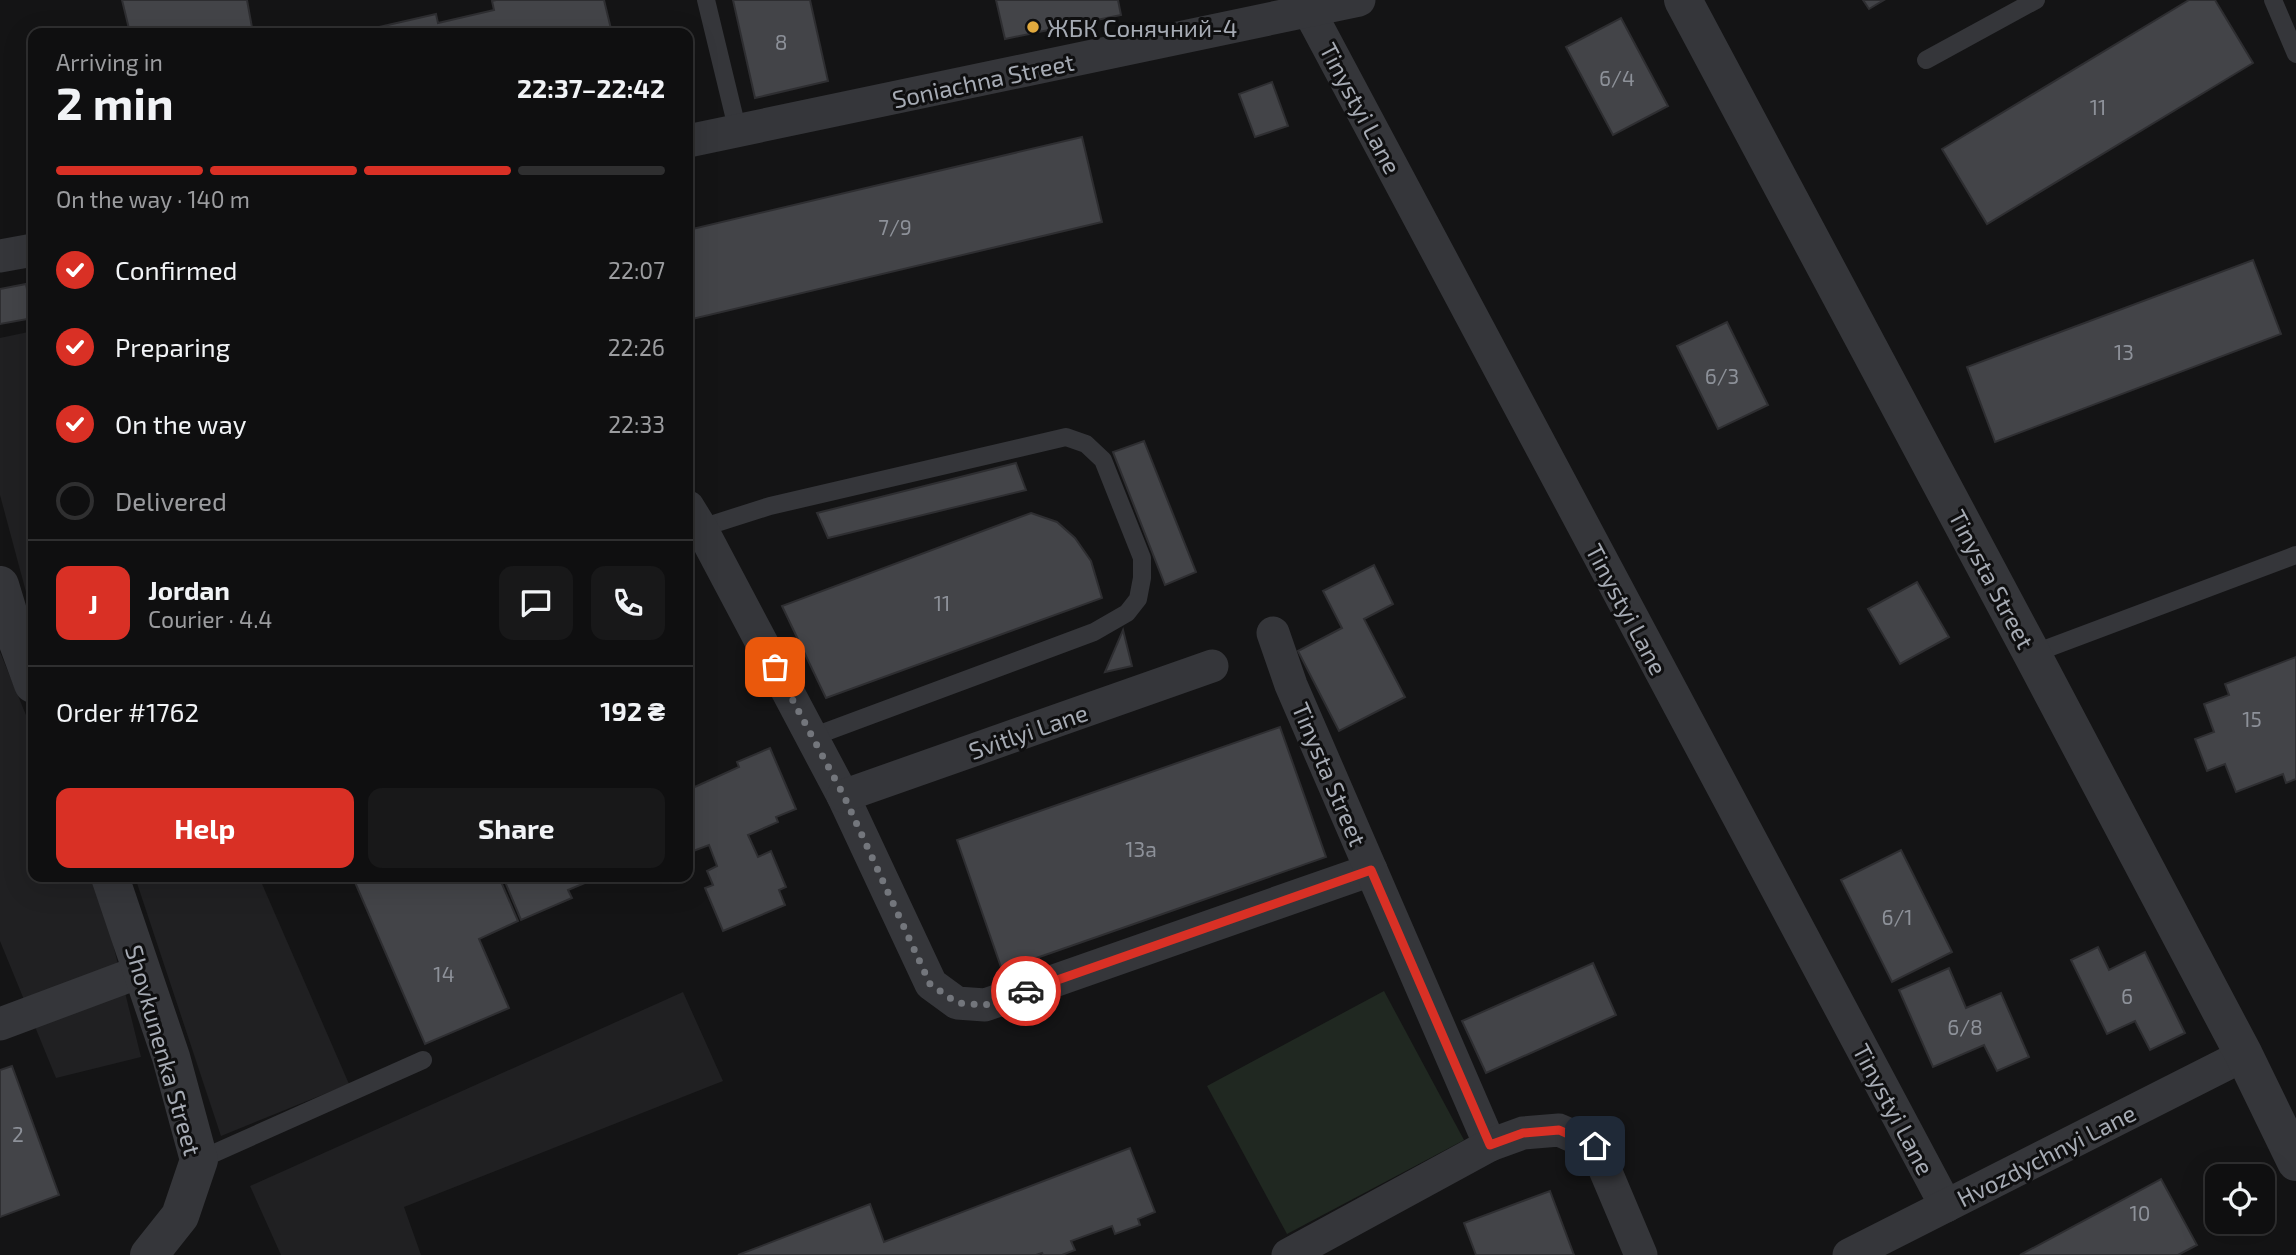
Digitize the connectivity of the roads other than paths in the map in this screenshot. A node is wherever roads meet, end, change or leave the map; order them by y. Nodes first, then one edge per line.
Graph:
1 (706, 0) edge
2 (1359, 0) edge
3 (1683, 0) edge
4 (2036, 0) edge
5 (2273, 0) edge
6 (1309, 11) junction
7 (2296, 54) edge
8 (1926, 60) dead end
9 (738, 132) junction
10 (693, 141) edge
11 (28, 251) edge
12 (0, 256) edge
13 (694, 518) edge
14 (2296, 555) edge
15 (0, 585) edge
16 (1273, 634) dead end
17 (2032, 654) junction
18 (1212, 666) dead end
19 (28, 670) edge
20 (812, 737) junction
21 (844, 796) junction
22 (1371, 870) junction
23 (112, 882) edge
24 (142, 971) junction
25 (0, 1024) edge
26 (2244, 1055) junction
27 (423, 1060) dead end
28 (1490, 1145) junction
29 (2294, 1154) edge
30 (199, 1160) junction
31 (1946, 1206) junction
32 (149, 1255) edge
33 (1287, 1255) edge
34 (1642, 1255) edge
35 (1849, 1255) edge

1 - 9 lane
2 - 6 street, Soniachna Street
3 - 17 street, Tinysta Street
4 - 8 lane
5 - 7 lane
6 - 9 street, Soniachna Street
6 - 31 street, Tinystyi Lane
9 - 10 street, Soniachna Street
11 - 12 street
13 - 20 street
13 - 20 lane
14 - 17 lane
15 - 19 street
16 - 22 street, Tinysta Street
17 - 26 street, Tinysta Street
18 - 21 street, Svitlyi Lane
20 - 21 street
21 - 22 street
22 - 28 street, Tinysta Street
23 - 24 street, Shovkunenka Street
24 - 25 street
24 - 30 street, Shovkunenka Street
26 - 29 street, Tinysta Street
26 - 31 street, Hvozdychnyi Lane
27 - 30 lane
28 - 33 street
28 - 34 street
30 - 32 street, Shovkunenka Street
31 - 35 street, Hvozdychnyi Lane

